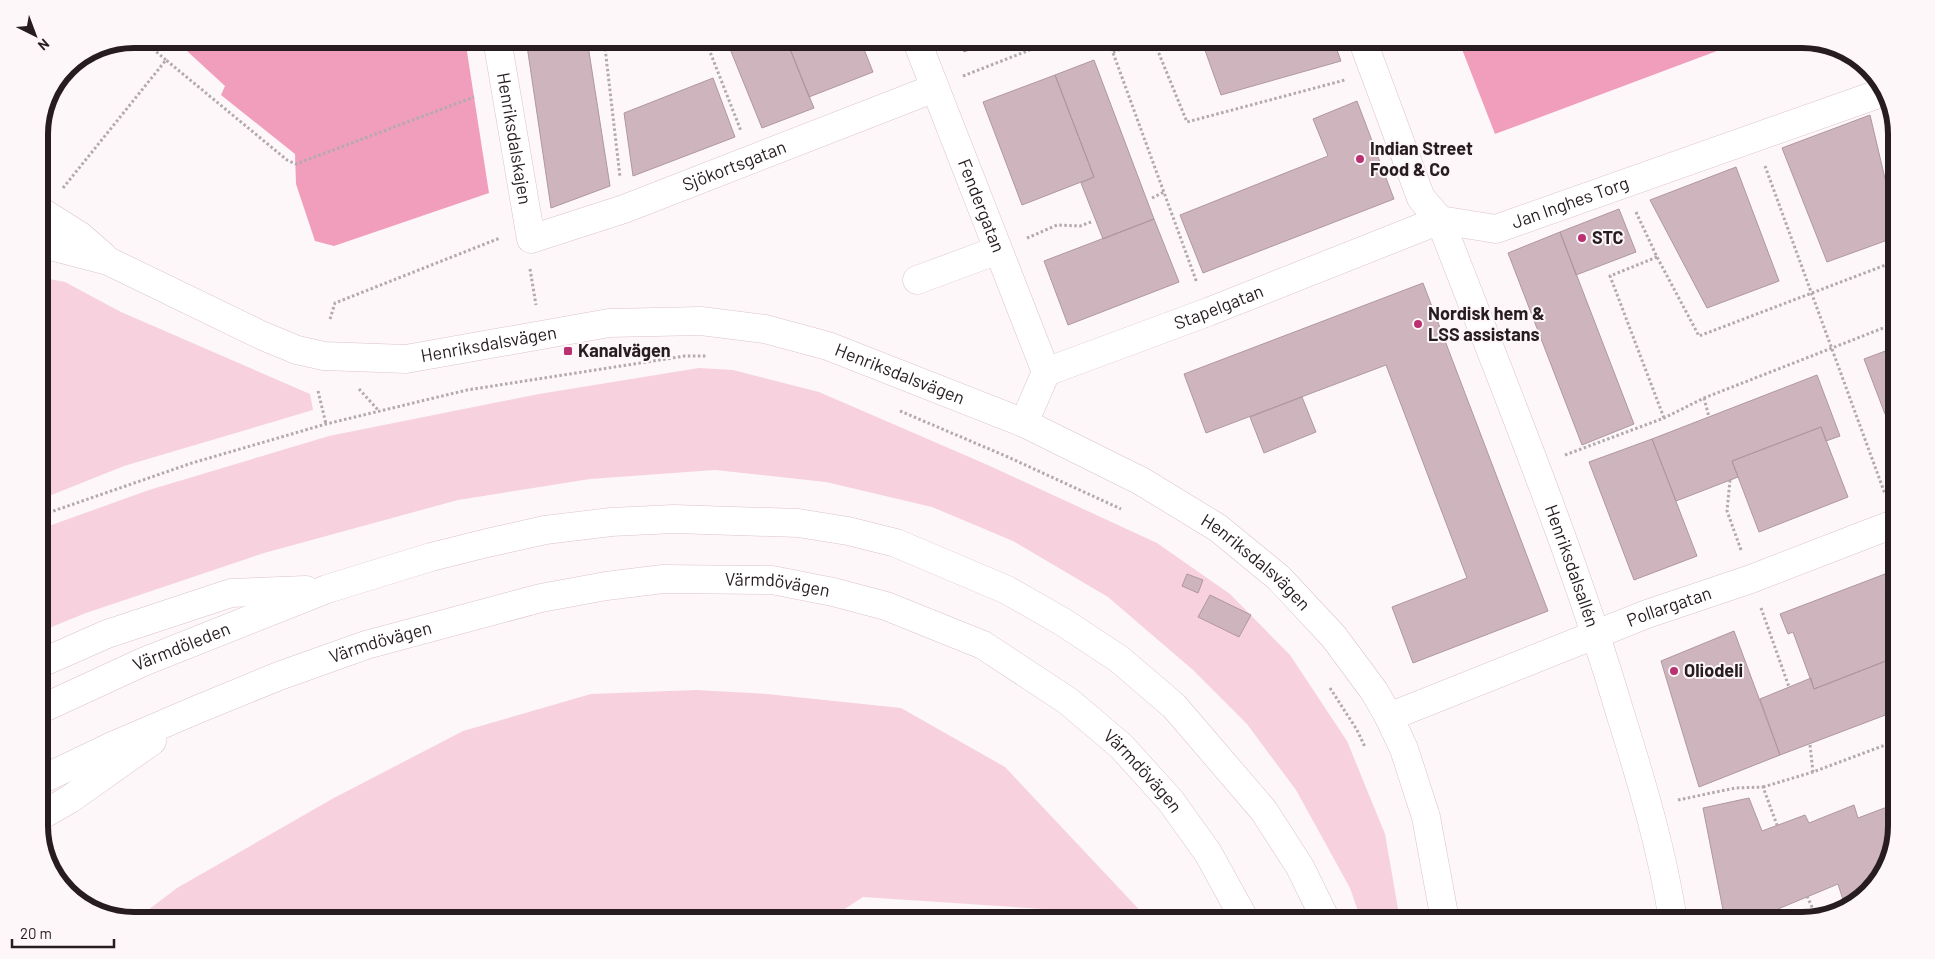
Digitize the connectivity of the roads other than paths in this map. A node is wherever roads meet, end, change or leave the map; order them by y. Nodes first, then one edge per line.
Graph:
1 (499, 48) edge
2 (919, 48) edge
3 (1365, 48) edge
4 (935, 88) junction
5 (1878, 94) edge
6 (48, 216) edge
7 (1440, 220) junction
8 (531, 239) joint
9 (48, 245) edge
10 (998, 250) junction
11 (108, 261) junction
12 (917, 280) dead end
13 (1046, 372) junction
14 (1024, 423) junction
15 (1888, 526) edge
16 (327, 589) junction
17 (1597, 635) junction
18 (48, 660) edge
19 (48, 706) edge
20 (196, 710) junction
21 (1389, 717) junction
22 (48, 777) edge
23 (48, 812) edge
24 (1241, 912) edge
25 (1322, 912) edge
26 (1444, 912) edge
27 (1672, 912) edge

1 - 8 street, Henriksdalskajen
2 - 4 street, Fendergatan
3 - 7 street
4 - 8 street, Sjökortsgatan
4 - 10 street, Fendergatan
5 - 7 street, Jan Inghes Torg
6 - 11 street, Henriksdalsvägen
7 - 13 street, Stapelgatan
7 - 17 street, Henriksdalsallén
9 - 11 street, Henriksdalsvägen
10 - 12 street
10 - 13 street, Fendergatan
11 - 14 street, Henriksdalsvägen
13 - 14 street
14 - 21 street, Henriksdalsvägen
15 - 17 street, Pollargatan
16 - 18 street
16 - 19 street, Värmdöleden
16 - 25 street
17 - 21 street, Pollargatan
17 - 27 street, Henriksdalsallén
20 - 22 street
20 - 23 street
20 - 24 street, Värmdövägen
21 - 26 street, Henriksdalsvägen

